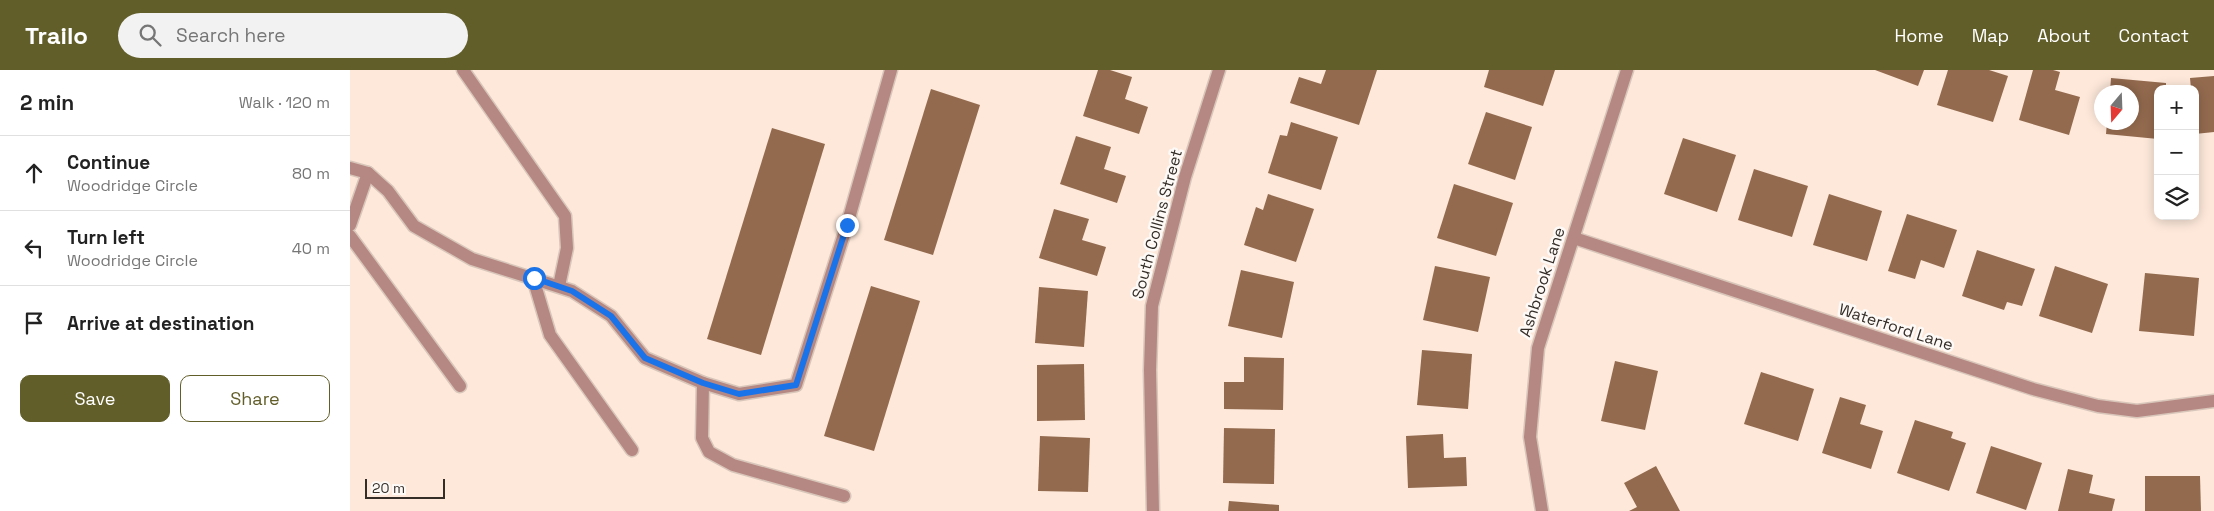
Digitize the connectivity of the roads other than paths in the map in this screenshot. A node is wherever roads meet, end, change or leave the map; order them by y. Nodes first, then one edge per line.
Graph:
1 (464, 70) edge
2 (891, 70) edge
3 (1219, 70) edge
4 (1627, 70) edge
5 (350, 168) edge
6 (368, 173) junction
7 (350, 226) edge
8 (350, 236) edge
9 (1574, 238) junction
10 (534, 278) junction
11 (559, 286) junction
12 (703, 383) junction
13 (460, 386) dead end
14 (2214, 401) edge
15 (632, 450) dead end
16 (844, 496) dead end
17 (1153, 511) edge
18 (1542, 511) edge

1 - 11 street
2 - 12 street
3 - 17 street, South Collins Street
4 - 9 street, Ashbrook Lane
5 - 6 street
6 - 7 street
6 - 10 street
8 - 13 street
9 - 14 street, Waterford Lane
9 - 18 street, Ashbrook Lane
10 - 11 street
10 - 15 street
11 - 12 street
12 - 16 street

